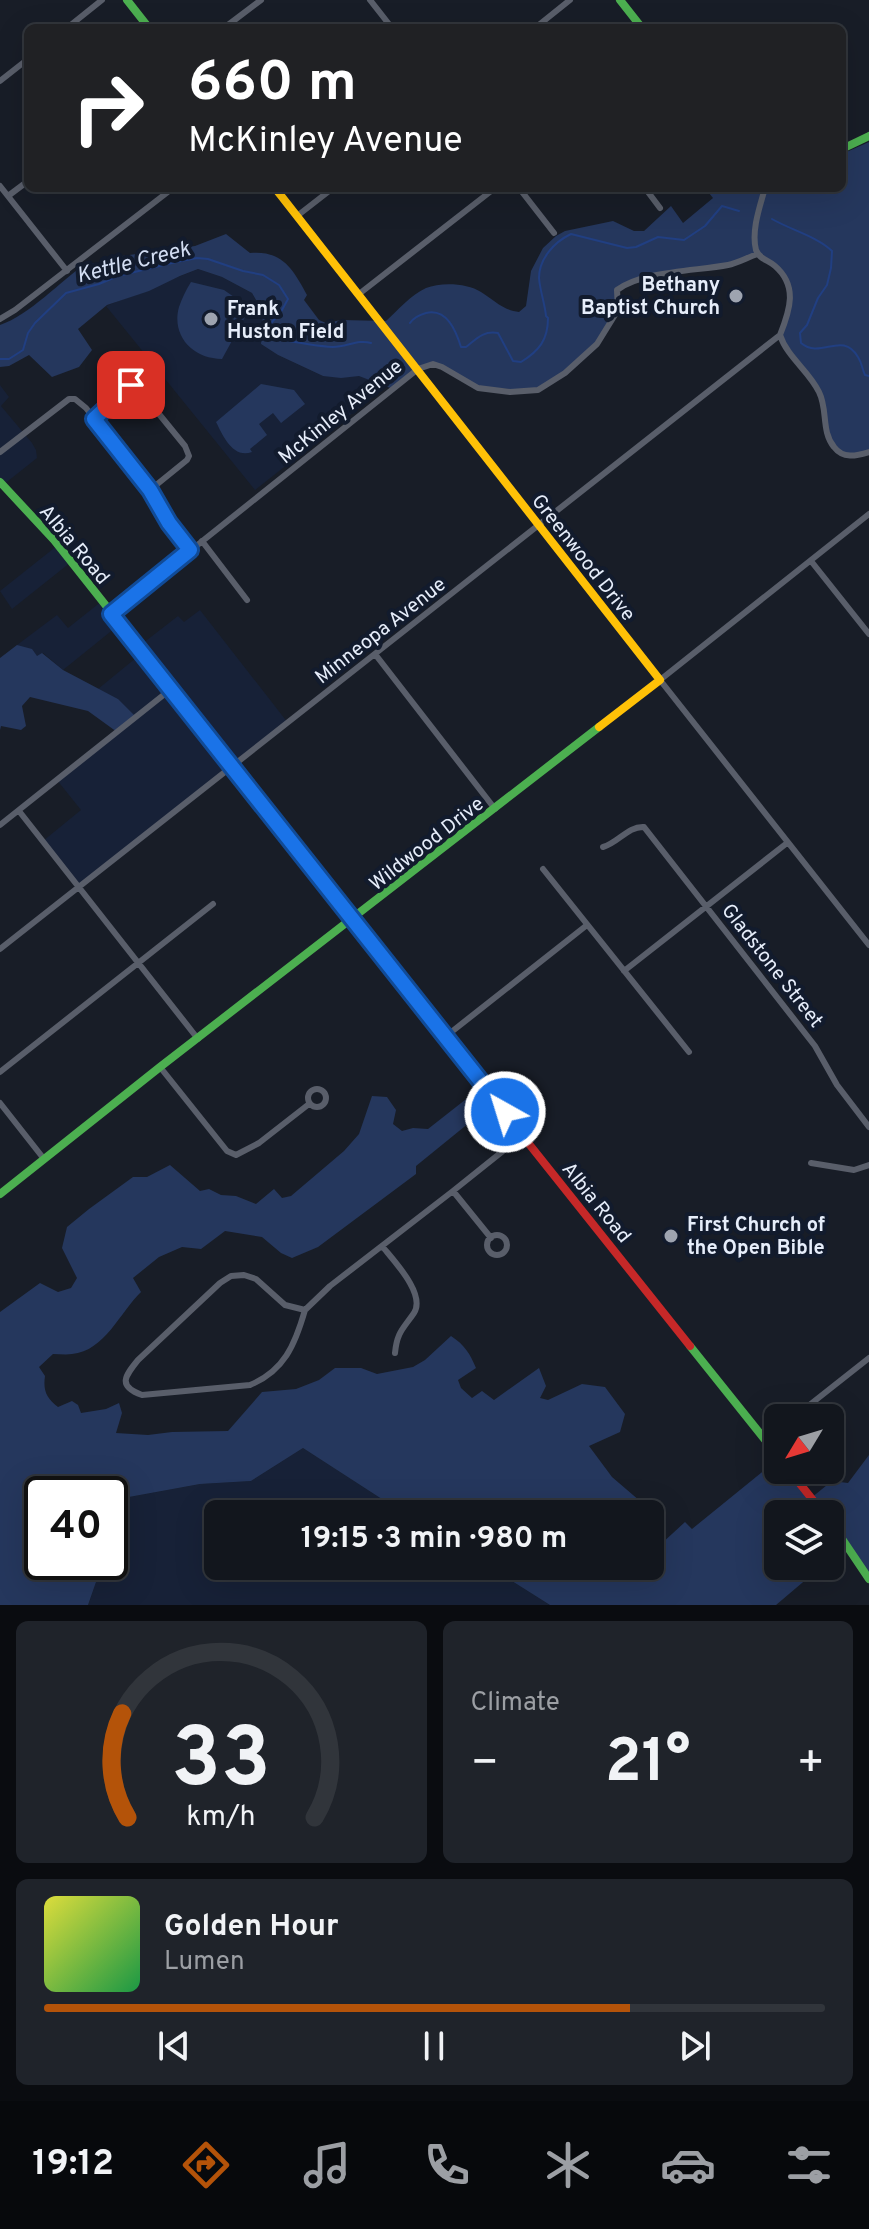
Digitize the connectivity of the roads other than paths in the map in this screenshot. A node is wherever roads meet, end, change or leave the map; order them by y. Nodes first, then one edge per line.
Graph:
1 (102, 0) edge
2 (127, 0) edge
3 (261, 0) edge
4 (370, 0) edge
5 (570, 0) edge
6 (620, 0) edge
7 (72, 24) edge
8 (146, 24) edge
9 (229, 24) edge
10 (384, 24) edge
11 (540, 24) edge
12 (639, 24) edge
13 (24, 62) edge
14 (0, 81) edge
15 (869, 136) edge
16 (846, 147) edge
17 (24, 184) edge
18 (0, 186) edge
19 (168, 192) edge
20 (278, 192) edge
21 (328, 192) edge
22 (490, 192) edge
23 (522, 192) edge
24 (648, 192) edge
25 (764, 192) edge
26 (8, 196) junction
27 (660, 208) dead end
28 (297, 216) junction
29 (554, 233) dead end
30 (758, 254) junction
31 (67, 271) junction
32 (359, 294) junction
33 (0, 319) edge
34 (780, 335) junction
35 (418, 369) junction
36 (94, 419) junction
37 (0, 452) edge
38 (869, 452) edge
39 (0, 482) edge
40 (150, 490) junction
41 (869, 514) edge
42 (539, 526) junction
43 (202, 541) junction
44 (190, 550) junction
45 (811, 561) junction
46 (247, 600) dead end
47 (111, 614) junction
48 (869, 634) edge
49 (375, 654) junction
50 (660, 680) junction
51 (171, 689) junction
52 (233, 767) junction
53 (495, 809) junction
54 (19, 811) junction
55 (0, 825) edge
56 (787, 843) junction
57 (603, 847) dead end
58 (543, 869) dead end
59 (79, 886) junction
60 (213, 904) dead end
61 (707, 906) junction
62 (354, 919) junction
63 (587, 925) junction
64 (869, 945) edge
65 (0, 949) edge
66 (138, 963) junction
67 (624, 971) junction
68 (445, 1037) junction
69 (198, 1039) junction
70 (689, 1052) dead end
71 (160, 1067) junction
72 (0, 1072) edge
73 (0, 1103) edge
74 (309, 1104) dead end
75 (869, 1127) edge
76 (523, 1135) junction
77 (44, 1159) junction
78 (811, 1163) dead end
79 (869, 1165) edge
80 (453, 1191) junction
81 (0, 1194) edge
82 (491, 1238) dead end
83 (382, 1246) junction
84 (305, 1310) junction
85 (395, 1353) dead end
86 (869, 1358) edge
87 (811, 1404) edge
88 (764, 1439) edge
89 (800, 1484) edge
90 (813, 1500) edge
91 (844, 1540) edge
92 (869, 1579) edge

1 - 7 street
2 - 8 street
3 - 9 street
4 - 10 street
5 - 11 street
6 - 12 street
13 - 14 street
15 - 16 street
17 - 26 street
18 - 26 street
19 - 31 street
20 - 28 street, Greenwood Drive
21 - 28 street
22 - 32 street
23 - 29 street
24 - 27 street
25 - 30 street
26 - 31 street
28 - 32 street, Greenwood Drive
30 - 34 street
30 - 35 street, McKinley Avenue
31 - 33 street
32 - 35 street, Greenwood Drive
34 - 38 street
34 - 42 street, Minneopa Avenue
35 - 42 street, Greenwood Drive
35 - 43 street, McKinley Avenue
36 - 37 street
36 - 40 street
36 - 40 street
39 - 47 street, Albia Road
40 - 44 street
41 - 45 street, Wildwood Drive
42 - 49 street, Minneopa Avenue
42 - 50 street, Greenwood Drive
43 - 44 street, McKinley Avenue
43 - 46 street
44 - 47 street, McKinley Avenue
45 - 48 street
45 - 50 street, Wildwood Drive
47 - 51 street, Albia Road
49 - 52 street, Minneopa Avenue
49 - 53 street
50 - 53 street, Wildwood Drive
50 - 56 street, Greenwood Drive
51 - 52 street, Albia Road
51 - 54 street
52 - 59 street, Minneopa Avenue
52 - 62 street, Albia Road
53 - 62 street, Wildwood Drive
54 - 55 street
54 - 59 street
56 - 61 street
56 - 64 street, Greenwood Drive
57 - 61 street, Gladstone Street
58 - 63 street
59 - 65 street, Minneopa Avenue
59 - 66 street
60 - 66 street
61 - 67 street
61 - 75 street, Gladstone Street
62 - 68 street, Albia Road
62 - 69 street, Wildwood Drive
63 - 67 street
63 - 68 street
66 - 69 street
66 - 72 street
67 - 70 street
68 - 76 street, Albia Road
69 - 71 street, Wildwood Drive
71 - 74 street
71 - 77 street, Wildwood Drive
73 - 77 street
76 - 80 street
76 - 88 street, Albia Road
77 - 81 street, Wildwood Drive
78 - 79 street
80 - 82 street
80 - 83 street
83 - 84 street
83 - 85 street
84 - 84 street
86 - 87 street
89 - 90 street
91 - 92 street

